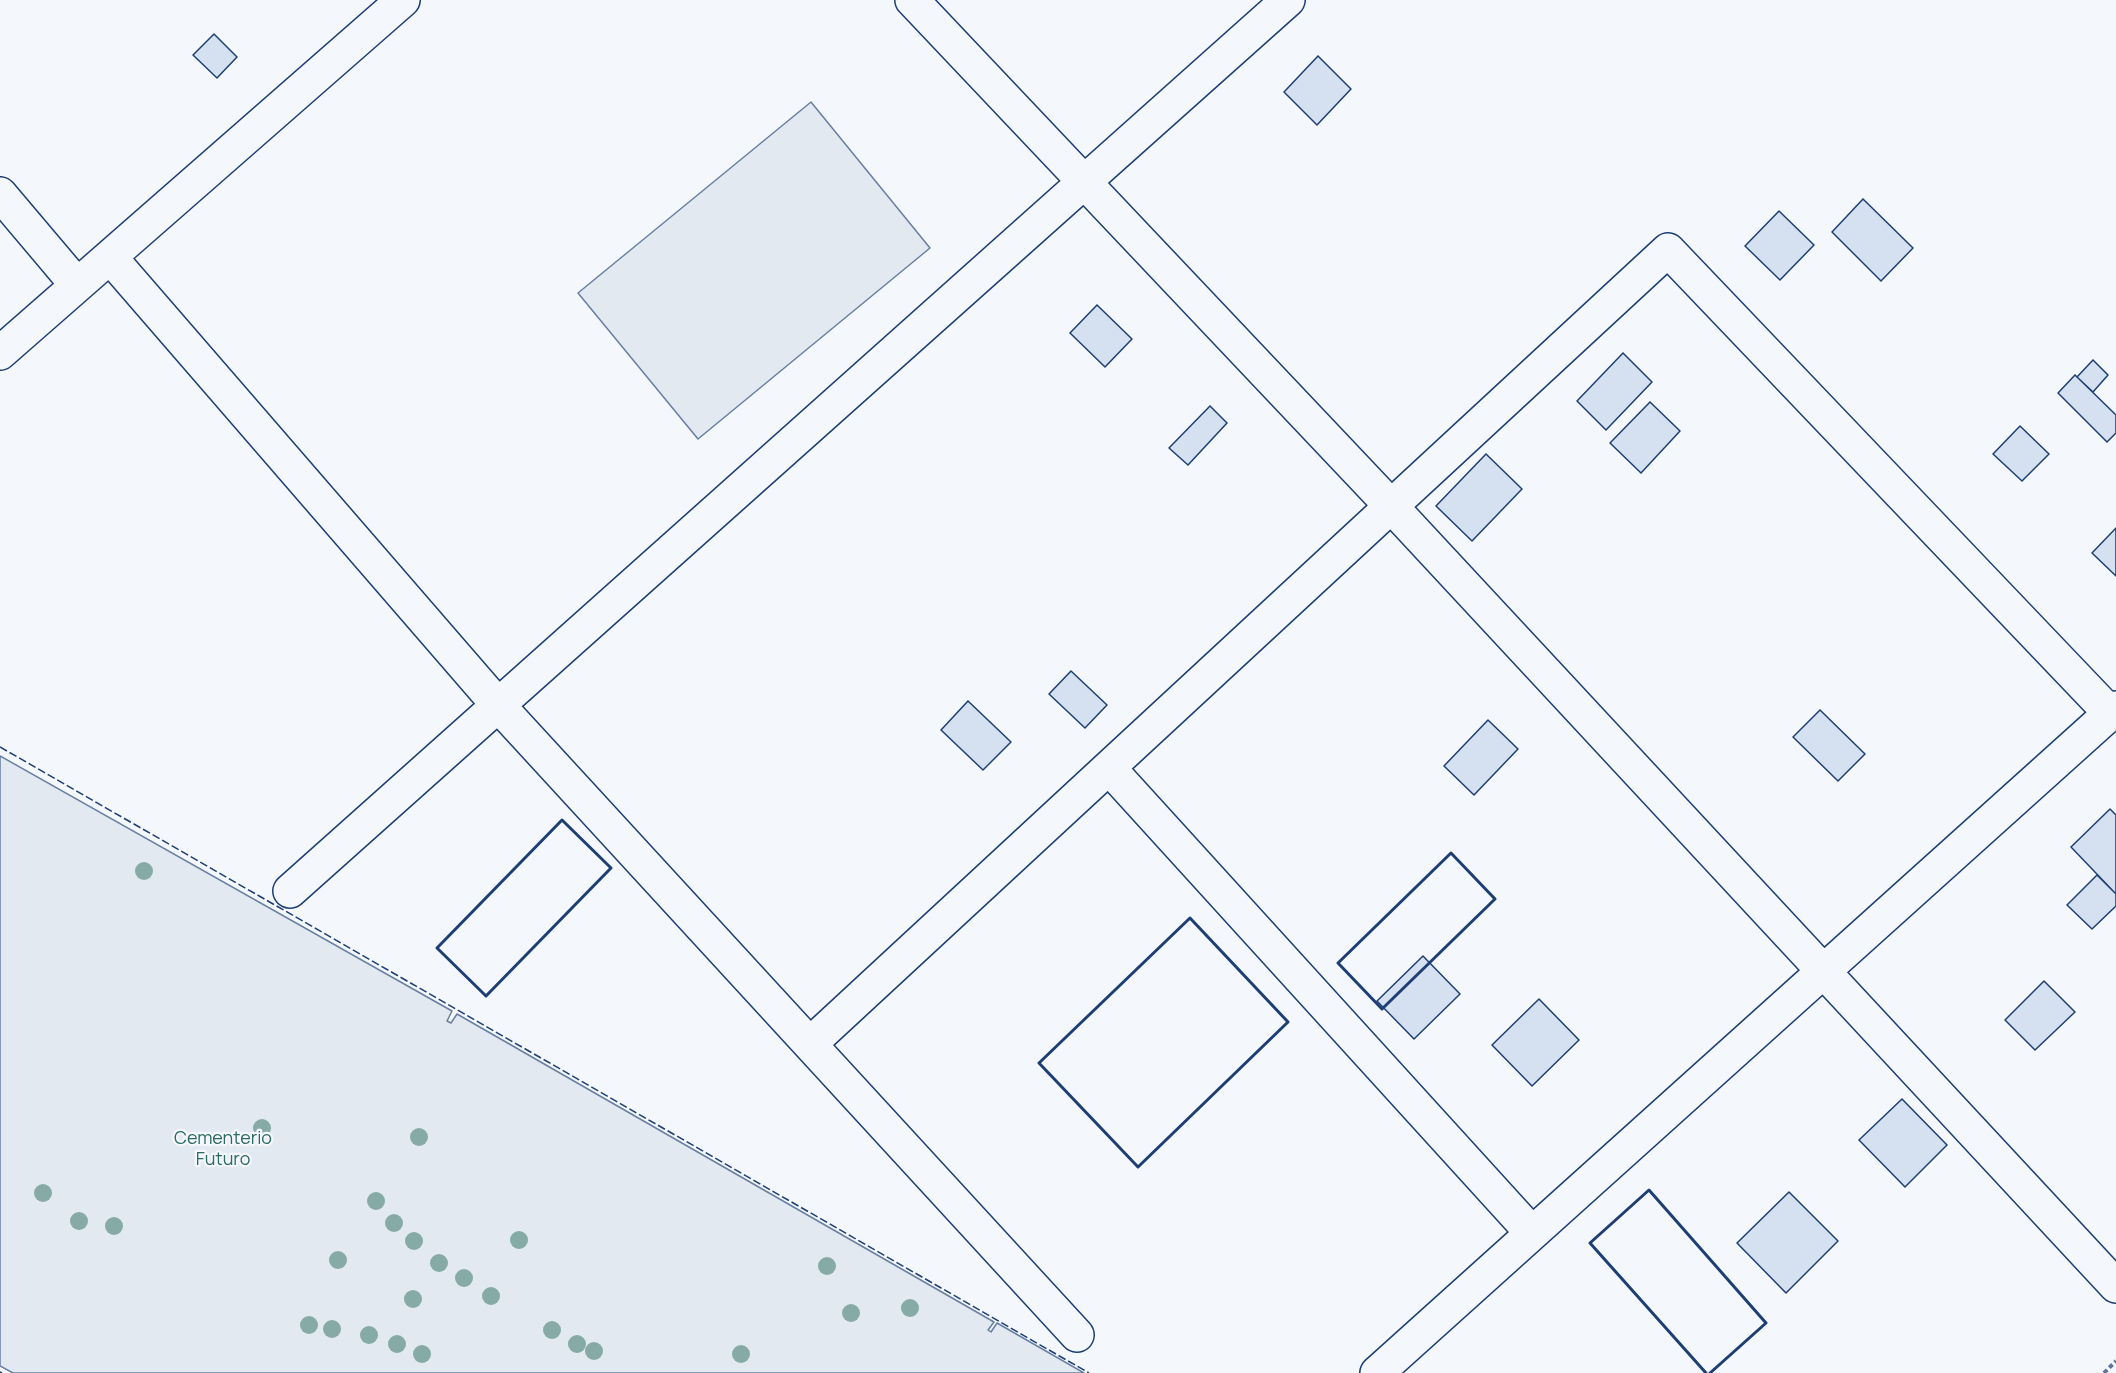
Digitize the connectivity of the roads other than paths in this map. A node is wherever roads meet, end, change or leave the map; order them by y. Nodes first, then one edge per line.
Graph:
1 (403, 0) edge
2 (912, 0) edge
3 (1288, 0) edge
4 (1085, 181) junction
5 (0, 194) edge
6 (110, 257) junction
7 (77, 285) junction
8 (0, 353) edge
9 (1391, 506) junction
10 (498, 705) junction
11 (2113, 711) edge
12 (1108, 768) junction
13 (290, 891) dead end
14 (1824, 970) junction
15 (810, 1044) junction
16 (1532, 1233) junction
17 (2116, 1286) edge
18 (1077, 1335) dead end
19 (1377, 1373) edge

1 - 6 street
2 - 4 street
3 - 4 street
4 - 9 street
4 - 10 street
5 - 7 street
6 - 7 street
6 - 10 street
7 - 8 street
9 - 11 street
9 - 12 street
9 - 14 street
10 - 13 street
10 - 15 street
11 - 14 street
12 - 15 street
12 - 16 street
14 - 16 street
14 - 17 street
15 - 18 street
16 - 19 street

